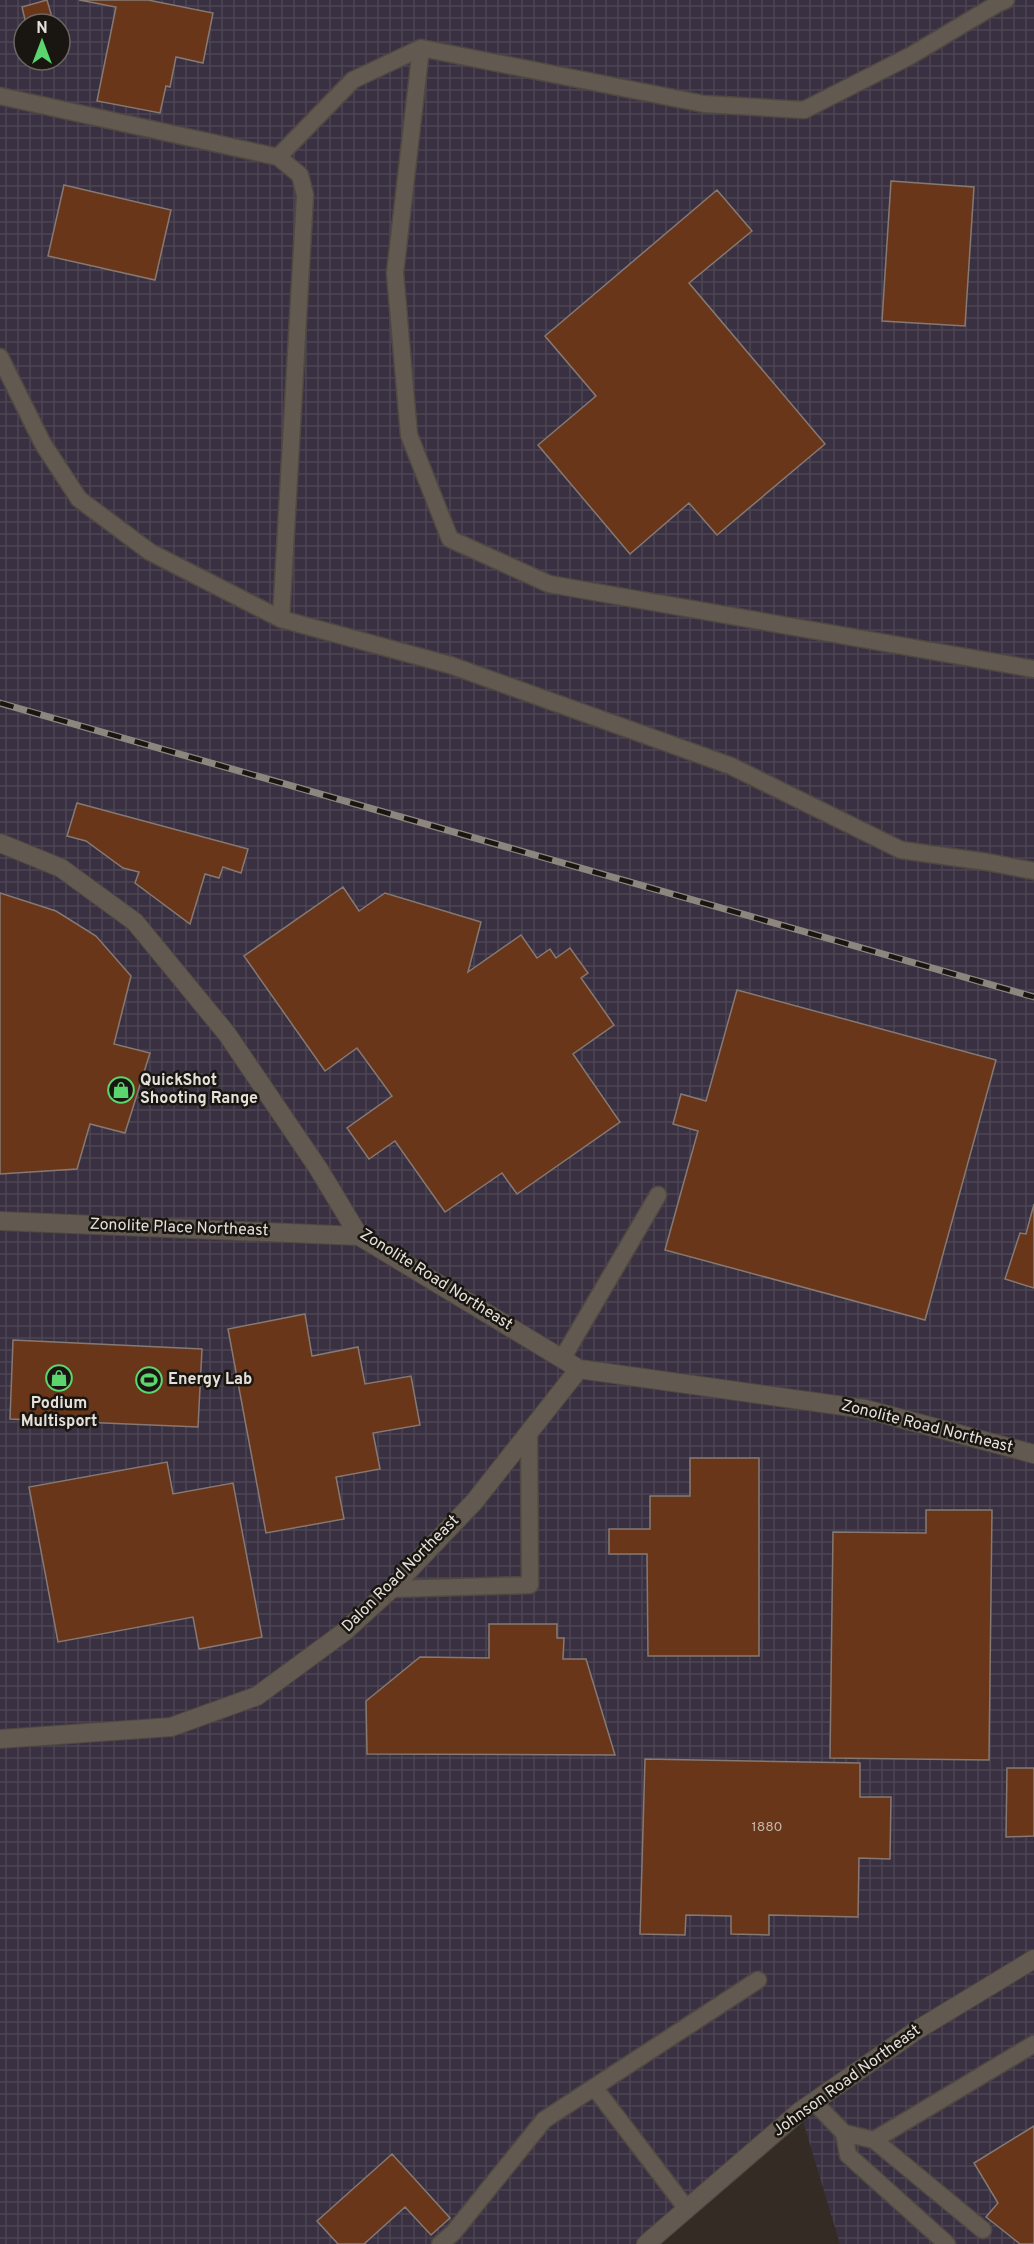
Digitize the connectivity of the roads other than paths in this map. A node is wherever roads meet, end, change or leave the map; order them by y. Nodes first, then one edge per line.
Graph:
1 (1006, 0) edge
2 (421, 48) junction
3 (0, 96) edge
4 (278, 157) junction
5 (0, 357) edge
6 (281, 619) junction
7 (1034, 669) edge
8 (0, 843) edge
9 (1034, 871) edge
10 (658, 1196) dead end
11 (0, 1221) edge
12 (359, 1236) junction
13 (562, 1359) junction
14 (579, 1369) junction
15 (529, 1432) junction
16 (1034, 1454) edge
17 (391, 1589) junction
18 (0, 1739) edge
19 (1034, 1959) edge
20 (758, 1980) dead end
21 (1034, 2044) edge
22 (594, 2087) junction
23 (814, 2102) junction
24 (844, 2133) junction
25 (874, 2139) junction
26 (687, 2209) junction
27 (983, 2230) dead end
28 (440, 2244) edge
29 (646, 2244) edge
30 (947, 2244) edge

1 - 2 lane
2 - 4 lane
2 - 7 lane
3 - 4 lane
4 - 6 lane
5 - 6 lane
6 - 9 lane
8 - 12 street, Zonolite Road Northeast
10 - 13 lane
11 - 12 street, Zonolite Place Northeast
12 - 13 street, Zonolite Road Northeast
13 - 14 street, Zonolite Road Northeast
14 - 15 street, Dalon Road Northeast
14 - 16 street, Zonolite Road Northeast
15 - 17 street, Dalon Road Northeast
15 - 17 lane
17 - 18 street, Dalon Road Northeast
19 - 23 street, Johnson Road Northeast
20 - 22 lane
21 - 25 lane
22 - 26 lane
22 - 28 lane
23 - 24 lane
23 - 26 street, Johnson Road Northeast
24 - 25 lane
24 - 30 lane
25 - 27 lane
26 - 29 street, Johnson Road Northeast

